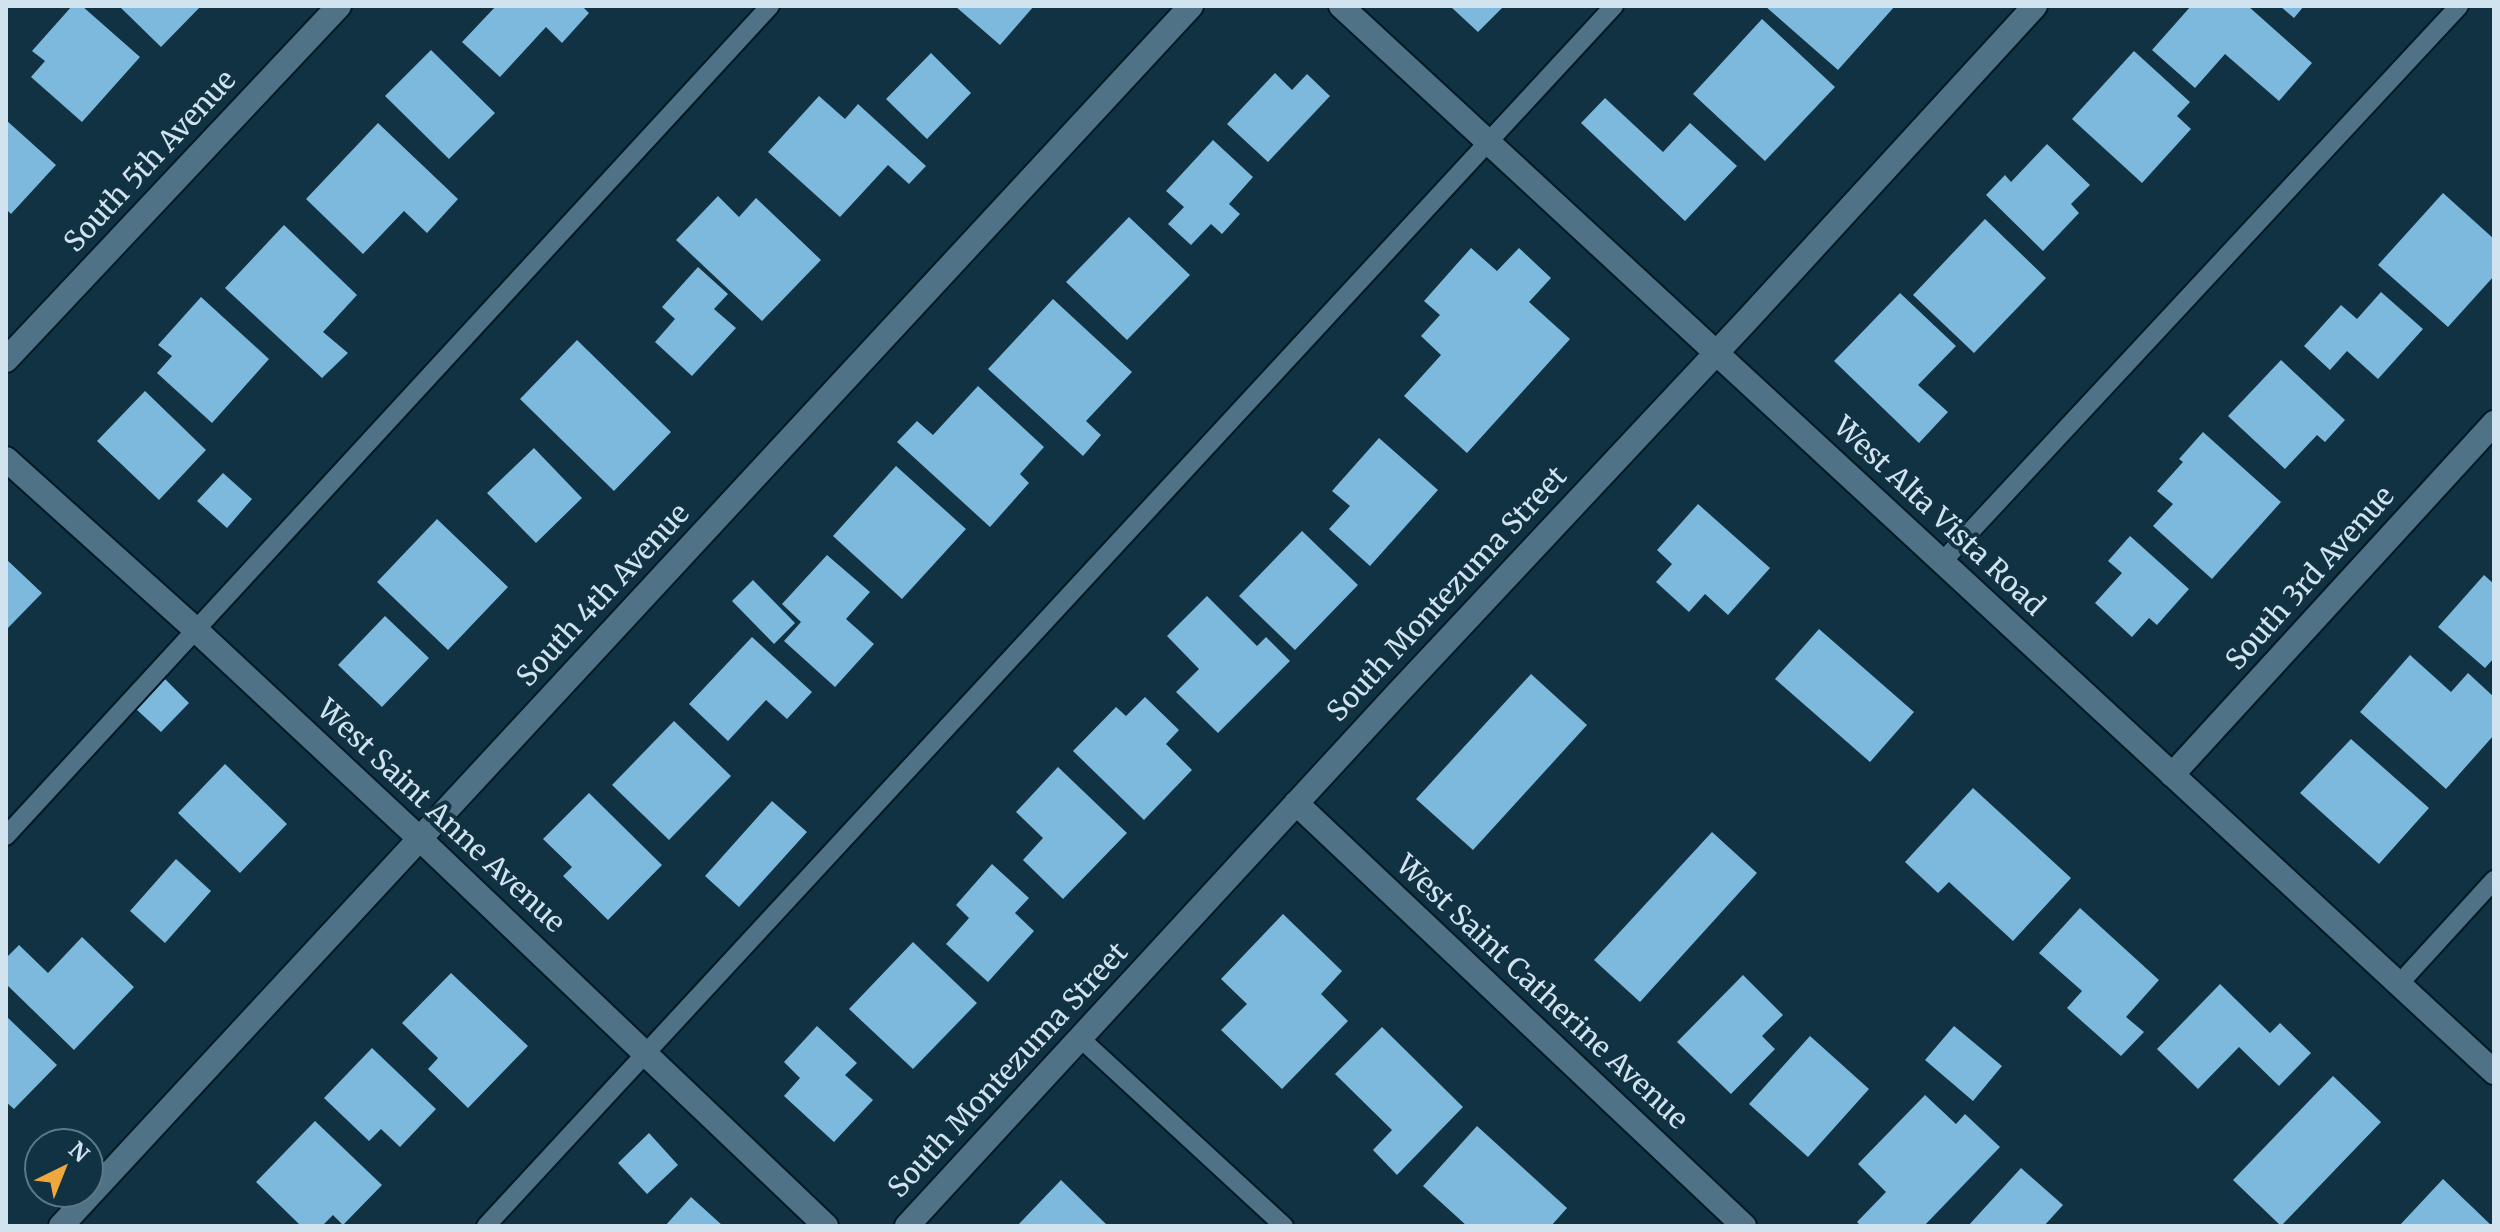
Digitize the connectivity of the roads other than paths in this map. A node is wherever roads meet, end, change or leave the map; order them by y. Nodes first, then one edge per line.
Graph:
1 (339, 6) edge
2 (770, 6) edge
3 (1191, 6) edge
4 (1341, 6) edge
5 (1614, 6) edge
6 (2035, 6) edge
7 (2459, 6) edge
8 (1488, 142) junction
9 (1715, 352) junction
10 (6, 360) edge
11 (2494, 423) edge
12 (6, 459) edge
13 (1942, 562) junction
14 (196, 630) junction
15 (2172, 775) junction
16 (1296, 803) junction
17 (6, 836) edge
18 (420, 839) junction
19 (2494, 880) edge
20 (2399, 984) junction
21 (1080, 1038) junction
22 (645, 1053) junction
23 (2494, 1072) edge
24 (61, 1226) edge
25 (486, 1226) edge
26 (826, 1226) edge
27 (907, 1226) edge
28 (1284, 1226) edge
29 (1744, 1226) edge

1 - 10 street, South 5th Avenue
2 - 14 lane
3 - 18 street, South 4th Avenue
4 - 8 street, West Alta Vista Road
5 - 8 lane
6 - 9 street, South Montezuma Street
7 - 13 lane
8 - 9 street, West Alta Vista Road
8 - 22 lane
9 - 13 street, West Alta Vista Road
9 - 16 street, South Montezuma Street
11 - 15 street, South 3rd Avenue
12 - 14 street, West Saint Anne Avenue
13 - 15 street, West Alta Vista Road
14 - 17 lane
14 - 18 street, West Saint Anne Avenue
15 - 20 street, West Alta Vista Road
16 - 21 street, South Montezuma Street
16 - 29 street, West Saint Catherine Avenue
18 - 22 street, West Saint Anne Avenue
18 - 24 street, South 4th Avenue
19 - 20 lane
20 - 23 street, West Alta Vista Road
21 - 27 street, South Montezuma Street
21 - 28 lane
22 - 25 lane
22 - 26 street, West Saint Anne Avenue

